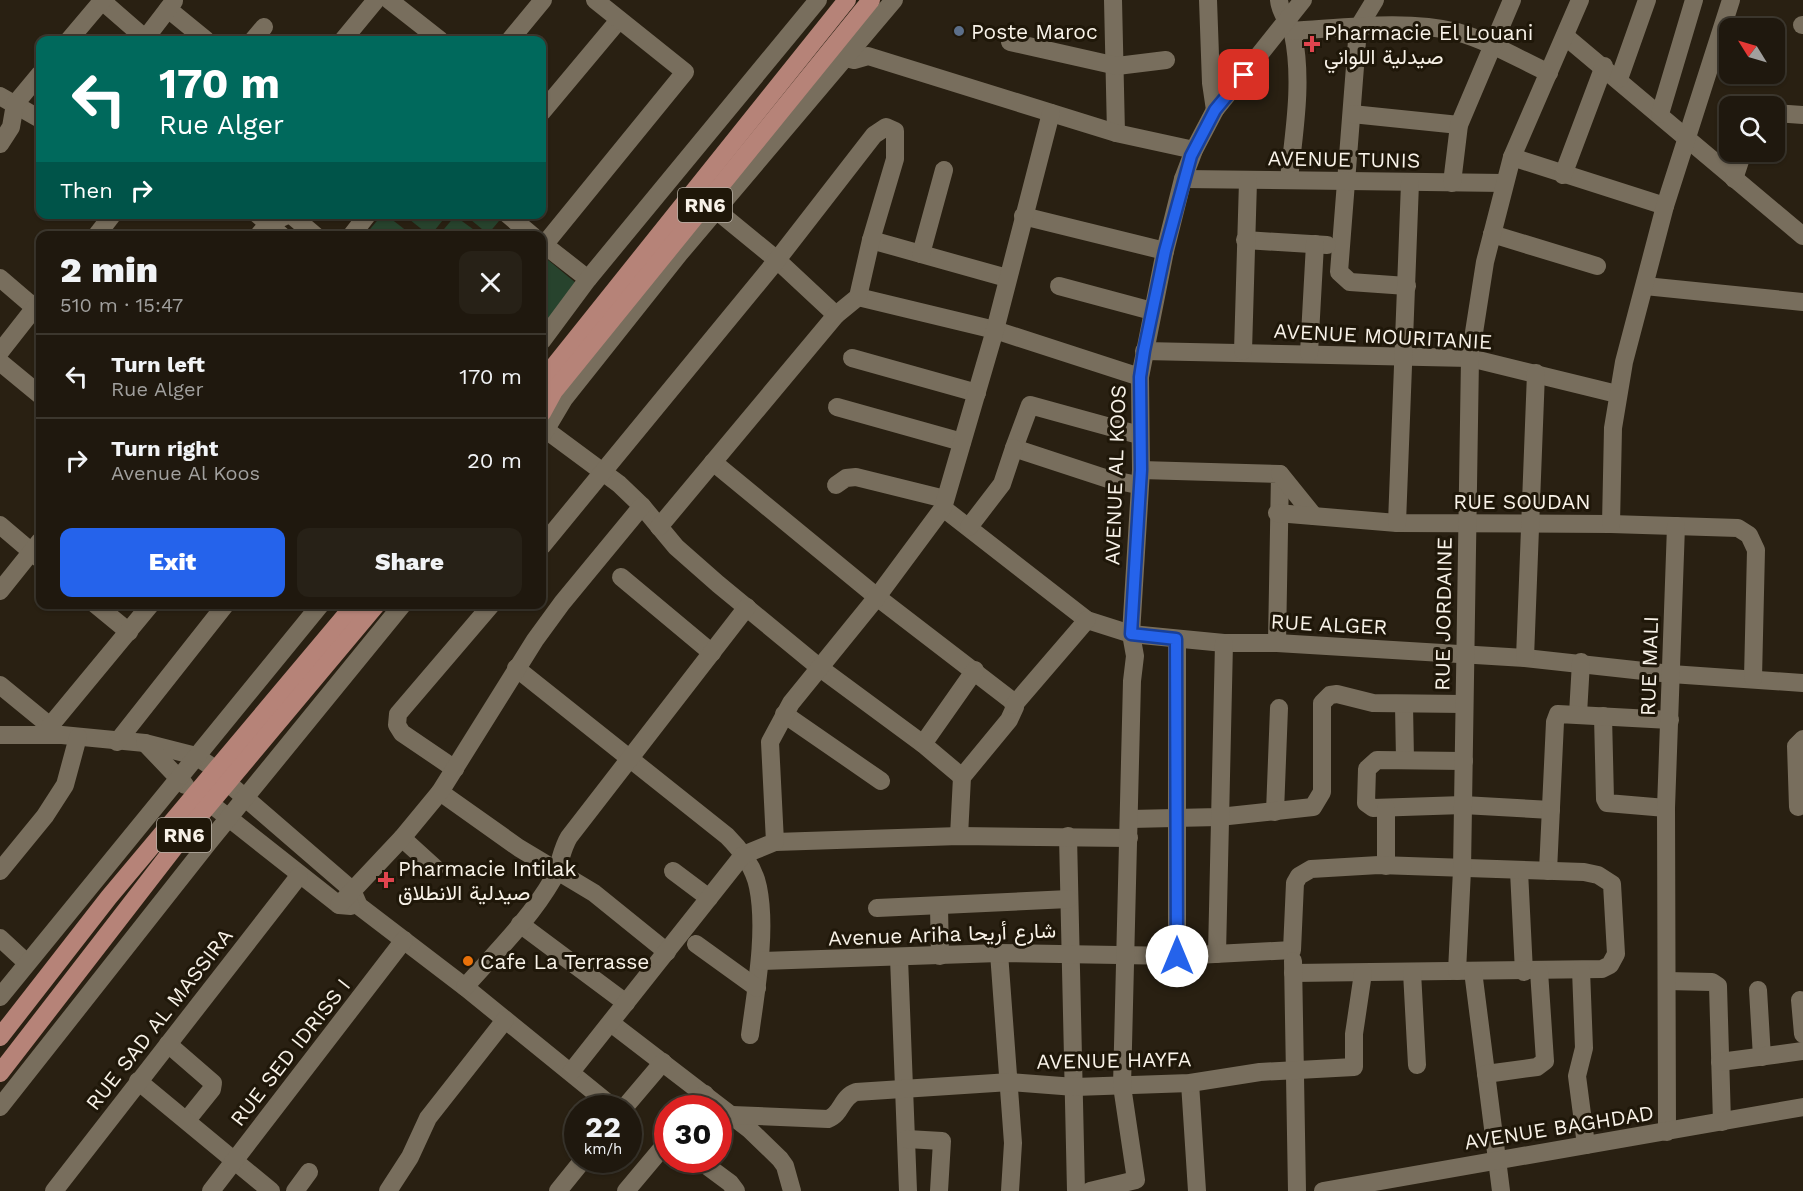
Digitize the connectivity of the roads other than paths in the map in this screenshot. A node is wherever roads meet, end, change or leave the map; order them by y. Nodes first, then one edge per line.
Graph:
1 (543, 0) edge
2 (595, 0) edge
3 (818, 0) edge
4 (871, 0) edge
5 (894, 0) edge
6 (1113, 0) edge
7 (1208, 0) edge
8 (1279, 0) edge
9 (1303, 0) edge
10 (1375, 0) edge
11 (1512, 0) edge
12 (1580, 0) edge
13 (1647, 0) edge
14 (1694, 0) edge
15 (1731, 0) edge
16 (102, 1) edge
17 (376, 1) edge
18 (171, 5) edge
19 (841, 7) edge
20 (619, 20) junction
21 (798, 24) junction
22 (1289, 27) junction
23 (1358, 28) junction
24 (72, 36) edge
25 (141, 36) edge
26 (149, 36) edge
27 (203, 36) edge
28 (346, 36) edge
29 (433, 36) edge
30 (513, 36) edge
31 (1565, 36) junction
32 (816, 38) junction
33 (1010, 42) dead end
34 (857, 44) junction
35 (1492, 45) junction
36 (836, 56) junction
37 (1166, 60) dead end
38 (1117, 66) junction
39 (1604, 66) junction
40 (1549, 73) junction
41 (36, 77) edge
42 (1619, 79) junction
43 (8, 100) edge
44 (546, 107) edge
45 (1215, 110) junction
46 (1052, 113) junction
47 (1352, 114) junction
48 (1660, 114) junction
49 (1785, 114) edge
50 (1803, 115) edge
51 (36, 117) edge
52 (1459, 125) junction
53 (1116, 133) junction
54 (1687, 140) junction
55 (0, 144) edge
56 (1194, 150) junction
57 (1512, 157) junction
58 (1740, 162) edge
59 (944, 170) dead end
60 (1563, 175) junction
61 (1183, 179) junction
62 (1289, 179) junction
63 (1734, 179) junction
64 (1347, 180) junction
65 (1248, 181) junction
66 (1410, 183) junction
67 (1452, 183) junction
68 (1504, 183) junction
69 (1665, 206) junction
70 (716, 210) junction
71 (1023, 216) junction
72 (109, 219) edge
73 (276, 219) edge
74 (295, 219) edge
75 (364, 219) edge
76 (513, 219) edge
77 (261, 225) edge
78 (100, 231) edge
79 (310, 231) edge
80 (355, 231) edge
81 (528, 231) edge
82 (546, 234) edge
83 (1492, 234) junction
84 (1803, 236) edge
85 (871, 240) junction
86 (1245, 240) junction
87 (1315, 244) junction
88 (1341, 245) junction
89 (546, 246) edge
90 (1165, 251) junction
91 (921, 254) junction
92 (777, 260) junction
93 (1597, 266) dead end
94 (0, 278) edge
95 (1008, 278) junction
96 (588, 279) junction
97 (1059, 286) dead end
98 (1407, 286) junction
99 (1645, 286) junction
100 (858, 297) junction
101 (1803, 302) edge
102 (36, 303) edge
103 (36, 307) edge
104 (1152, 310) junction
105 (836, 315) junction
106 (995, 330) junction
107 (546, 336) edge
108 (1144, 351) junction
109 (1243, 351) junction
110 (0, 352) edge
111 (1309, 353) junction
112 (1405, 356) junction
113 (852, 358) dead end
114 (1470, 358) junction
115 (0, 362) edge
116 (1536, 373) junction
117 (1140, 377) junction
118 (549, 387) edge
119 (36, 392) edge
120 (977, 393) junction
121 (1617, 393) junction
122 (837, 407) dead end
123 (546, 408) edge
124 (546, 431) edge
125 (1139, 435) junction
126 (962, 442) junction
127 (1014, 448) junction
128 (713, 462) junction
129 (605, 472) junction
130 (1271, 472) junction
131 (1139, 477) junction
132 (836, 485) dead end
133 (944, 504) junction
134 (642, 506) junction
135 (1277, 513) junction
136 (1314, 516) junction
137 (1397, 523) junction
138 (1530, 523) junction
139 (1467, 524) junction
140 (1611, 524) junction
141 (0, 525) edge
142 (1676, 526) junction
143 (659, 527) junction
144 (969, 527) junction
145 (546, 541) edge
146 (36, 550) edge
147 (36, 553) edge
148 (621, 578) dead end
149 (0, 591) edge
150 (877, 597) junction
151 (747, 607) junction
152 (101, 609) edge
153 (147, 609) edge
154 (222, 609) edge
155 (317, 609) edge
156 (351, 609) edge
157 (371, 609) edge
158 (398, 609) edge
159 (488, 609) edge
160 (1087, 620) junction
161 (129, 632) junction
162 (1131, 634) junction
163 (1176, 639) junction
164 (1277, 642) junction
165 (1224, 643) junction
166 (712, 653) junction
167 (1465, 655) junction
168 (1525, 658) junction
169 (1581, 662) junction
170 (516, 668) junction
171 (820, 668) junction
172 (975, 670) junction
173 (1671, 674) junction
174 (1753, 678) junction
175 (1803, 683) edge
176 (0, 685) edge
177 (1464, 704) junction
178 (1014, 705) junction
179 (1404, 705) junction
180 (1279, 708) dead end
181 (784, 714) junction
182 (1578, 714) junction
183 (1603, 716) junction
184 (1670, 720) junction
185 (51, 730) junction
186 (215, 732) junction
187 (0, 735) edge
188 (78, 736) junction
189 (1803, 739) edge
190 (117, 741) junction
191 (145, 743) junction
192 (923, 744) junction
193 (241, 752) junction
194 (196, 756) junction
195 (631, 759) junction
196 (1405, 760) junction
197 (1464, 761) junction
198 (455, 769) junction
199 (215, 770) junction
200 (266, 772) junction
201 (962, 777) junction
202 (178, 778) junction
203 (881, 781) dead end
204 (228, 783) junction
205 (440, 792) junction
206 (195, 793) junction
207 (246, 798) junction
208 (159, 801) junction
209 (211, 804) junction
210 (1463, 806) junction
211 (1798, 807) dead end
212 (1386, 808) junction
213 (1666, 808) junction
214 (1551, 810) junction
215 (1275, 812) junction
216 (177, 814) junction
217 (1177, 817) junction
218 (1219, 817) junction
219 (228, 818) junction
220 (1130, 819) junction
221 (191, 826) junction
222 (959, 836) junction
223 (1068, 836) junction
224 (402, 838) junction
225 (1130, 838) junction
226 (209, 842) junction
227 (775, 842) junction
228 (743, 855) junction
229 (1386, 866) junction
230 (435, 868) dead end
231 (1462, 870) junction
232 (0, 871) edge
233 (557, 871) junction
234 (674, 871) dead end
235 (1519, 871) junction
236 (1548, 871) junction
237 (299, 876) junction
238 (355, 898) junction
239 (709, 898) junction
240 (1069, 899) junction
241 (939, 907) junction
242 (877, 908) dead end
243 (520, 924) junction
244 (0, 938) edge
245 (404, 940) junction
246 (696, 944) dead end
247 (1292, 950) junction
248 (667, 952) junction
249 (1070, 953) junction
250 (999, 954) junction
251 (1216, 954) junction
252 (940, 956) junction
253 (1125, 956) junction
254 (1177, 956) junction
255 (899, 958) junction
256 (760, 961) junction
257 (27, 963) junction
258 (1581, 970) junction
259 (1465, 971) junction
260 (1531, 971) junction
261 (1412, 972) junction
262 (1293, 973) junction
263 (1363, 973) junction
264 (1667, 981) junction
265 (465, 987) junction
266 (756, 988) junction
267 (1758, 990) dead end
268 (0, 997) edge
269 (1800, 1000) dead end
270 (626, 1003) junction
271 (505, 1020) junction
272 (611, 1023) junction
273 (1803, 1034) edge
274 (750, 1035) dead end
275 (0, 1037) edge
276 (168, 1044) junction
277 (1803, 1051) edge
278 (1762, 1057) junction
279 (663, 1062) junction
280 (1720, 1062) junction
281 (1417, 1065) dead end
282 (1297, 1069) junction
283 (571, 1072) junction
284 (0, 1073) edge
285 (1486, 1074) junction
286 (138, 1081) junction
287 (1010, 1082) junction
288 (1190, 1083) junction
289 (1122, 1086) junction
290 (1075, 1087) junction
291 (905, 1089) junction
292 (598, 1095) edge
293 (635, 1095) edge
294 (693, 1095) edge
295 (0, 1107) edge
296 (1803, 1107) edge
297 (732, 1115) joint
298 (187, 1120) junction
299 (1722, 1122) junction
300 (1667, 1132) junction
301 (906, 1139) junction
302 (1586, 1145) junction
303 (654, 1158) edge
304 (1496, 1160) junction
305 (234, 1161) junction
306 (309, 1172) dead end
307 (573, 1173) edge
308 (717, 1173) edge
309 (54, 1191) edge
310 (211, 1191) edge
311 (271, 1191) edge
312 (295, 1191) edge
313 (388, 1191) edge
314 (558, 1191) edge
315 (626, 1191) edge
316 (736, 1191) edge
317 (792, 1191) edge
318 (908, 1191) edge
319 (939, 1191) edge
320 (1010, 1191) edge
321 (1076, 1191) edge
322 (1090, 1191) edge
323 (1197, 1191) edge
324 (1297, 1191) edge
325 (1323, 1191) edge
326 (1502, 1191) edge

1 - 30 street
2 - 20 street
3 - 19 street
3 - 21 street
4 - 34 main road, RN6
5 - 34 street
6 - 38 street
7 - 45 street
8 - 22 street
9 - 22 street, AVENUE AL KOOS
10 - 23 street
11 - 35 street
12 - 31 street, RUE JORDAINE
13 - 42 street
14 - 48 street
15 - 54 street
16 - 24 street
16 - 25 street
17 - 28 street
17 - 29 street
18 - 26 street
18 - 27 street
19 - 32 main road, RN6
20 - 44 street
20 - 82 street
21 - 32 street
21 - 96 street
22 - 23 street
22 - 45 street, AVENUE AL KOOS
22 - 62 street
23 - 35 street
23 - 47 street
31 - 39 street
31 - 40 street, RUE JORDAINE
32 - 118 main road, RN6
33 - 38 street
34 - 36 main road, RN6
34 - 36 street
34 - 46 street
35 - 40 street
35 - 52 street
36 - 70 street
36 - 118 main road, RN6
37 - 38 street
38 - 53 street
39 - 42 street
39 - 60 street
40 - 57 street, RUE JORDAINE
41 - 43 street
42 - 48 street
43 - 51 street
43 - 55 street
45 - 56 street, AVENUE AL KOOS
46 - 53 street
46 - 71 street
47 - 52 street
47 - 64 street
48 - 54 street
49 - 50 street
52 - 67 street
53 - 56 street
54 - 63 street
54 - 69 street
56 - 61 street, AVENUE AL KOOS
57 - 60 street
57 - 68 street, RUE JORDAINE
58 - 63 street
59 - 91 street
60 - 69 street
61 - 65 street, AVENUE TUNIS
61 - 90 street, AVENUE AL KOOS
62 - 64 street, AVENUE TUNIS
62 - 65 street, AVENUE TUNIS
63 - 84 street
64 - 66 street, AVENUE TUNIS
64 - 88 street
65 - 86 street
66 - 67 street, AVENUE TUNIS
66 - 98 street
67 - 68 street, AVENUE TUNIS
68 - 83 street, RUE JORDAINE
69 - 99 street
70 - 92 street
70 - 118 street
71 - 90 street
71 - 95 street
72 - 78 street
73 - 77 street
74 - 79 street
75 - 80 street
76 - 81 street
83 - 93 street
83 - 114 street, RUE JORDAINE
85 - 91 street
85 - 92 street
85 - 100 street
86 - 87 street
86 - 109 street
87 - 88 street
87 - 111 street
88 - 98 street
89 - 96 street
90 - 104 street, AVENUE AL KOOS
91 - 95 street
92 - 105 street
92 - 129 street
94 - 102 street
95 - 106 street
96 - 107 street
97 - 104 street
98 - 112 street
99 - 101 street
99 - 121 street
100 - 105 street
100 - 106 street
103 - 110 street
104 - 108 street, AVENUE AL KOOS
105 - 128 street
106 - 117 street
106 - 120 street
108 - 109 street, AVENUE MOURITANIE
108 - 117 street, AVENUE AL KOOS
109 - 111 street, AVENUE MOURITANIE
111 - 112 street, AVENUE MOURITANIE
112 - 114 street, AVENUE MOURITANIE
112 - 137 street
113 - 120 street
114 - 116 street, AVENUE MOURITANIE
114 - 139 street, RUE JORDAINE
115 - 119 street
116 - 121 street, AVENUE MOURITANIE
116 - 138 street
117 - 125 street, AVENUE AL KOOS
118 - 123 street
120 - 126 street
121 - 140 street
122 - 126 street
124 - 129 street
125 - 127 street
125 - 131 street, AVENUE AL KOOS
126 - 133 street
127 - 131 street
127 - 144 street
128 - 143 street
128 - 150 street
129 - 134 street
129 - 145 street
130 - 131 street
130 - 135 street
130 - 136 street
131 - 162 street, AVENUE AL KOOS
132 - 133 street
133 - 144 street, RUE ALGER
133 - 150 street
134 - 143 street
134 - 170 street
135 - 136 street, RUE SOUDAN
135 - 164 street
136 - 137 street, RUE SOUDAN
137 - 139 street, RUE SOUDAN
138 - 139 street, RUE SOUDAN
138 - 140 street, RUE SOUDAN
138 - 168 street
139 - 167 street, RUE JORDAINE
140 - 142 street, RUE SOUDAN
141 - 146 street
142 - 173 street, RUE MALI
142 - 174 street, RUE SOUDAN
143 - 151 street
144 - 160 street, RUE ALGER
147 - 149 street
148 - 166 street
150 - 171 street
150 - 172 street
151 - 166 street
151 - 171 street
152 - 161 street
153 - 161 street
154 - 190 street
155 - 186 street
156 - 193 main road, RN6
157 - 193 main road, RN6
158 - 200 street
159 - 198 street
160 - 162 street, RUE ALGER
160 - 178 street
161 - 185 street
162 - 163 street, RUE ALGER
162 - 220 street, AVENUE AL KOOS
163 - 165 street, RUE ALGER
163 - 217 street
164 - 165 street, RUE ALGER
164 - 167 street, RUE ALGER
165 - 218 street
166 - 195 street
167 - 168 street, RUE ALGER
167 - 177 street, RUE JORDAINE
168 - 169 street, RUE ALGER
169 - 173 street, RUE ALGER
169 - 182 street
170 - 195 street
170 - 198 street
171 - 181 street
171 - 192 street
172 - 178 street
172 - 192 street
173 - 174 street, RUE ALGER
173 - 184 street, RUE MALI
174 - 175 street, RUE ALGER
176 - 185 street
177 - 179 street
177 - 197 street, RUE JORDAINE
178 - 201 street
179 - 196 street
179 - 215 street
180 - 215 street
181 - 203 street
181 - 227 street
182 - 183 street
182 - 214 street
183 - 184 street
183 - 213 street
184 - 213 street, RUE MALI
185 - 187 street
185 - 188 street
186 - 193 street
186 - 194 street
188 - 190 street
188 - 232 street
189 - 211 street
190 - 191 street
191 - 194 street
191 - 202 street
192 - 201 street
193 - 199 main road, RN6
193 - 200 street
193 - 204 main road, RN6
194 - 199 street
194 - 202 street
195 - 228 street
195 - 233 street
196 - 197 street
196 - 212 street
197 - 210 street, RUE JORDAINE
198 - 205 street
199 - 206 main road, RN6
200 - 207 street
201 - 222 street
202 - 206 street
202 - 208 street
204 - 207 street
204 - 209 main road, RN6
205 - 224 street
205 - 233 street
206 - 216 main road, RN6
207 - 219 street
207 - 238 street
208 - 216 street
208 - 257 street
209 - 219 street
209 - 221 main road, RN6
210 - 212 street
210 - 214 street
210 - 231 street, RUE JORDAINE
212 - 229 street
213 - 264 street, RUE MALI
214 - 236 street
215 - 218 street
216 - 221 street
216 - 275 main road, RN6
217 - 218 street
217 - 220 street
217 - 254 street
218 - 251 street
219 - 226 street
219 - 237 street
220 - 225 street, AVENUE AL KOOS
221 - 226 street
221 - 284 main road, RN6
222 - 223 street
222 - 227 street
223 - 225 street
223 - 240 street
224 - 230 street
224 - 238 street
225 - 253 street, AVENUE AL KOOS
226 - 295 street
227 - 228 street
228 - 239 street
228 - 256 street
229 - 231 street
229 - 247 street
231 - 235 street
231 - 259 street, RUE JORDAINE
233 - 243 street
233 - 248 street
234 - 239 street
235 - 236 street
235 - 260 street
236 - 258 street
237 - 238 street
237 - 276 street, RUE SAD AL MASSIRA
238 - 245 street
239 - 248 street
240 - 241 street
240 - 249 street
241 - 242 street
241 - 252 street
243 - 265 street
243 - 270 street
244 - 257 street
245 - 265 street
245 - 305 street, RUE SED IDRISS I
246 - 266 street
247 - 251 street, Avenue Ariha شارع أريحا
247 - 262 street
248 - 270 street
249 - 250 street, Avenue Ariha شارع أريحا
249 - 253 street, Avenue Ariha شارع أريحا
249 - 290 street
250 - 252 street, Avenue Ariha شارع أريحا
250 - 287 street
251 - 254 street, Avenue Ariha شارع أريحا
252 - 255 street, Avenue Ariha شارع أريحا
253 - 254 street, Avenue Ariha شارع أريحا
253 - 289 street, AVENUE AL KOOS
255 - 256 street, Avenue Ariha شارع أريحا
255 - 291 street
256 - 266 street
257 - 268 street
258 - 260 street
258 - 302 street
259 - 260 street
259 - 261 street
259 - 285 street, RUE JORDAINE
260 - 285 street
261 - 263 street
261 - 281 street
262 - 263 street
262 - 282 street
263 - 282 street, AVENUE HAYFA
264 - 280 street
264 - 300 street, RUE MALI
265 - 271 street
266 - 274 street
267 - 278 street
269 - 273 street
270 - 272 street
271 - 283 street
271 - 313 street
272 - 279 street
272 - 283 street
276 - 286 street, RUE SAD AL MASSIRA
276 - 298 street
277 - 278 street
278 - 280 street
279 - 293 street
279 - 294 street
280 - 299 street
282 - 288 street, AVENUE HAYFA
282 - 324 street
283 - 292 street
285 - 304 street, RUE JORDAINE
286 - 298 street
286 - 309 street, RUE SAD AL MASSIRA
287 - 290 street, AVENUE HAYFA
287 - 291 street, AVENUE HAYFA
287 - 320 street
288 - 289 street, AVENUE HAYFA
288 - 323 street
289 - 290 street, AVENUE HAYFA
289 - 322 street, AVENUE AL KOOS
290 - 321 street
291 - 297 street, AVENUE HAYFA
291 - 301 street
296 - 299 street, AVENUE BAGHDAD
297 - 317 street
298 - 305 street
299 - 300 street, AVENUE BAGHDAD
300 - 302 street, AVENUE BAGHDAD
301 - 318 street
301 - 319 street
302 - 304 street, AVENUE BAGHDAD
303 - 315 street
304 - 325 street, AVENUE BAGHDAD
304 - 326 street, RUE JORDAINE
305 - 310 street, RUE SED IDRISS I
305 - 311 street
306 - 312 street
307 - 314 street
308 - 316 street

